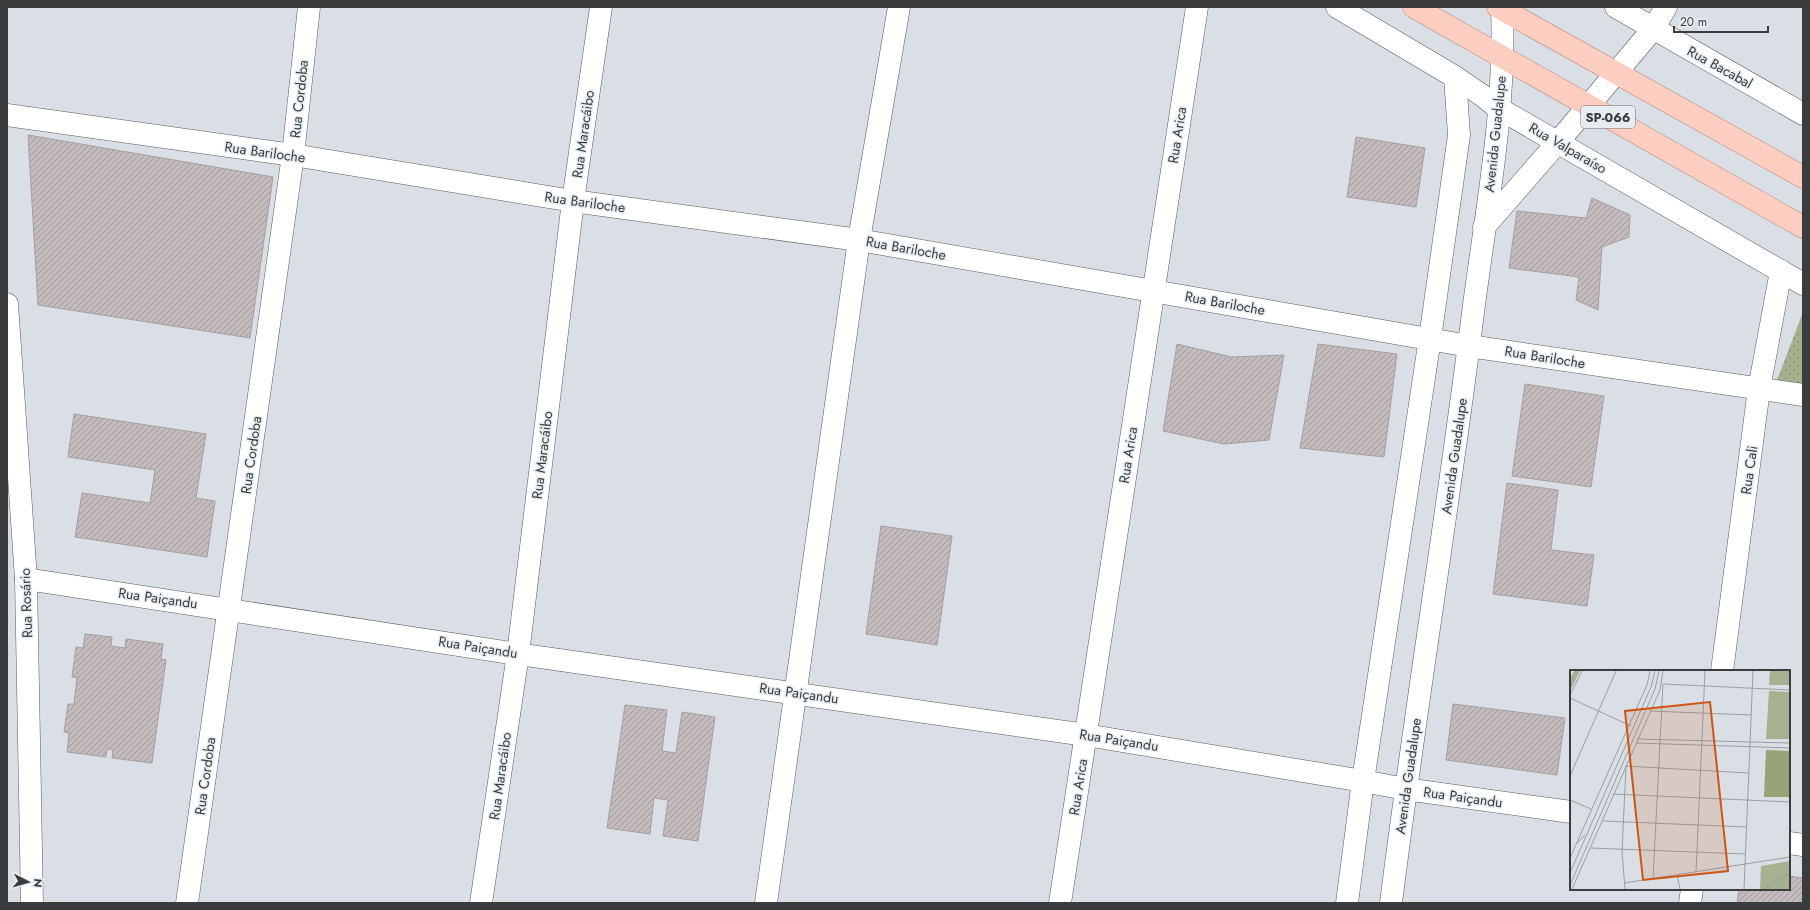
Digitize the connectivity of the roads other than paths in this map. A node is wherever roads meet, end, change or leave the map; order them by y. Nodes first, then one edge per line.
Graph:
1 (309, 7) edge
2 (601, 7) edge
3 (899, 7) edge
4 (1197, 7) edge
5 (1337, 7) edge
6 (1414, 7) edge
7 (1616, 7) edge
8 (1666, 7) edge
9 (1501, 8) edge
10 (1653, 29) junction
11 (1502, 56) junction
12 (1617, 73) junction
13 (1454, 78) junction
14 (1588, 106) junction
15 (1498, 108) junction
16 (1803, 114) edge
17 (7, 115) edge
18 (1558, 142) junction
19 (292, 156) junction
20 (1803, 177) edge
21 (573, 201) junction
22 (1484, 227) junction
23 (1803, 227) edge
24 (859, 240) junction
25 (1781, 271) junction
26 (1803, 284) edge
27 (1154, 290) junction
28 (7, 304) edge
29 (1430, 338) junction
30 (1469, 346) junction
31 (9, 370) edge
32 (1759, 389) junction
33 (1803, 395) edge
34 (26, 579) junction
35 (229, 609) junction
36 (518, 654) junction
37 (1722, 670) edge
38 (795, 692) junction
39 (1086, 735) junction
40 (1363, 781) junction
41 (1405, 789) junction
42 (1570, 812) edge
43 (1790, 843) edge
44 (1803, 845) edge
45 (1692, 890) edge
46 (32, 903) edge
47 (187, 903) edge
48 (481, 903) edge
49 (766, 903) edge
50 (1060, 903) edge
51 (1347, 903) edge
52 (1391, 903) edge
53 (1690, 903) edge

1 - 19 street, Rua Cordoba
2 - 21 street, Rua Maracáibo
3 - 24 street
4 - 27 street, Rua Arica
5 - 13 street, Rua Valparaíso
6 - 11 main road, SP-066
7 - 10 street, Rua Bacabal
8 - 10 street
9 - 11 street, Avenida Guadalupe
9 - 12 main road, SP-066
10 - 12 street
10 - 16 street, Rua Bacabal
11 - 14 main road, SP-066
11 - 15 street, Avenida Guadalupe
12 - 14 street
12 - 20 main road, SP-066
13 - 15 street, Rua Valparaíso
13 - 29 street
14 - 18 street
14 - 23 main road, SP-066
15 - 18 street, Rua Valparaíso
15 - 22 street, Avenida Guadalupe
17 - 19 street, Rua Bariloche
18 - 22 street
18 - 25 street, Rua Valparaíso
19 - 21 street, Rua Bariloche
19 - 35 street, Rua Cordoba
21 - 24 street, Rua Bariloche
21 - 36 street, Rua Maracáibo
22 - 30 street, Avenida Guadalupe
24 - 27 street, Rua Bariloche
24 - 38 street
25 - 26 street, Rua Valparaíso
25 - 32 street, Rua Cali
27 - 29 street, Rua Bariloche
27 - 39 street, Rua Arica
28 - 31 street, Rua Rosário
29 - 30 street, Rua Bariloche
29 - 40 street
30 - 32 street, Rua Bariloche
30 - 41 street, Avenida Guadalupe
31 - 34 street, Rua Rosário
32 - 33 street, Rua Bariloche
32 - 37 street, Rua Cali
34 - 35 street, Rua Paiçandu
34 - 46 street, Rua Rosário
35 - 36 street, Rua Paiçandu
35 - 47 street, Rua Cordoba
36 - 38 street, Rua Paiçandu
36 - 48 street, Rua Maracáibo
38 - 39 street, Rua Paiçandu
38 - 49 street
39 - 40 street, Rua Paiçandu
39 - 50 street, Rua Arica
40 - 41 street, Rua Paiçandu
40 - 51 street
41 - 42 street, Rua Paiçandu
41 - 52 street, Avenida Guadalupe
43 - 44 street
45 - 53 street

